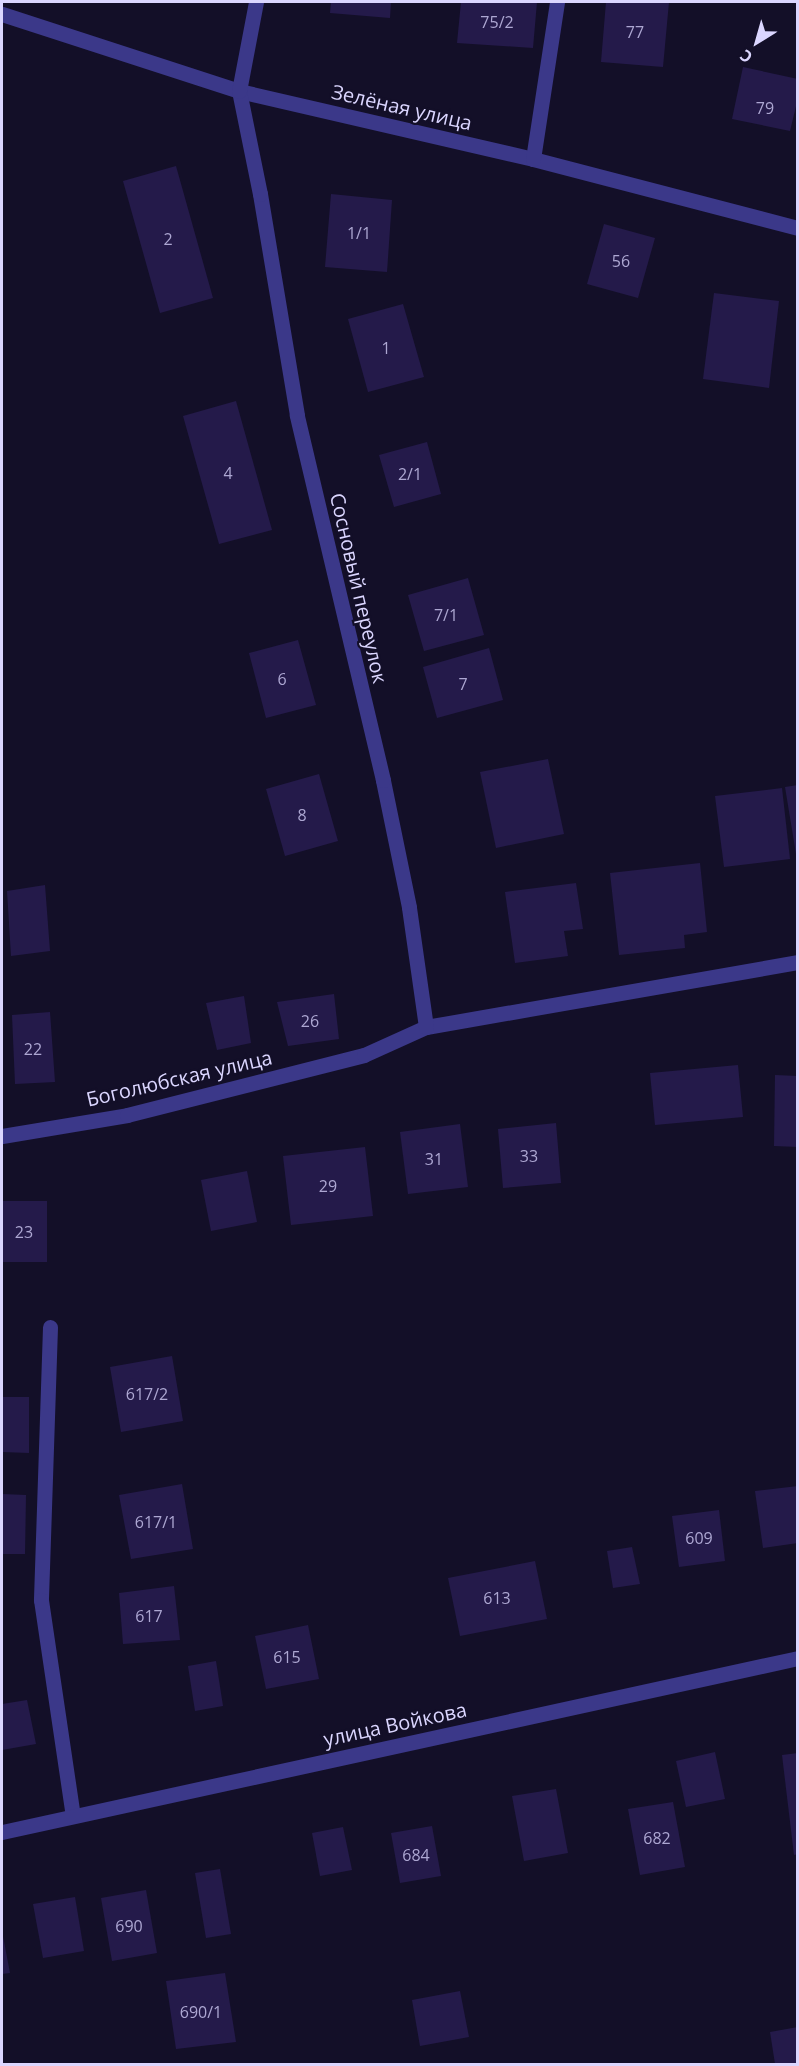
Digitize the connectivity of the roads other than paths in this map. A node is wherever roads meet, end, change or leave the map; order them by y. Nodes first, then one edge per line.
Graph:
1 (256, 2) edge
2 (557, 2) edge
3 (2, 14) edge
4 (239, 91) junction
5 (533, 159) junction
6 (798, 228) edge
7 (798, 962) edge
8 (426, 1027) junction
9 (2, 1136) edge
10 (50, 1327) dead end
11 (798, 1658) edge
12 (73, 1816) junction
13 (2, 1832) edge

1 - 4 street
2 - 5 street
3 - 4 street, Зелёная улица
4 - 5 street, Зелёная улица
4 - 8 street, Сосновый переулок
5 - 6 street, Зелёная улица
7 - 8 street
8 - 9 street, Боголюбская улица
10 - 12 street
11 - 12 street, улица Войкова
12 - 13 street, улица Войкова

